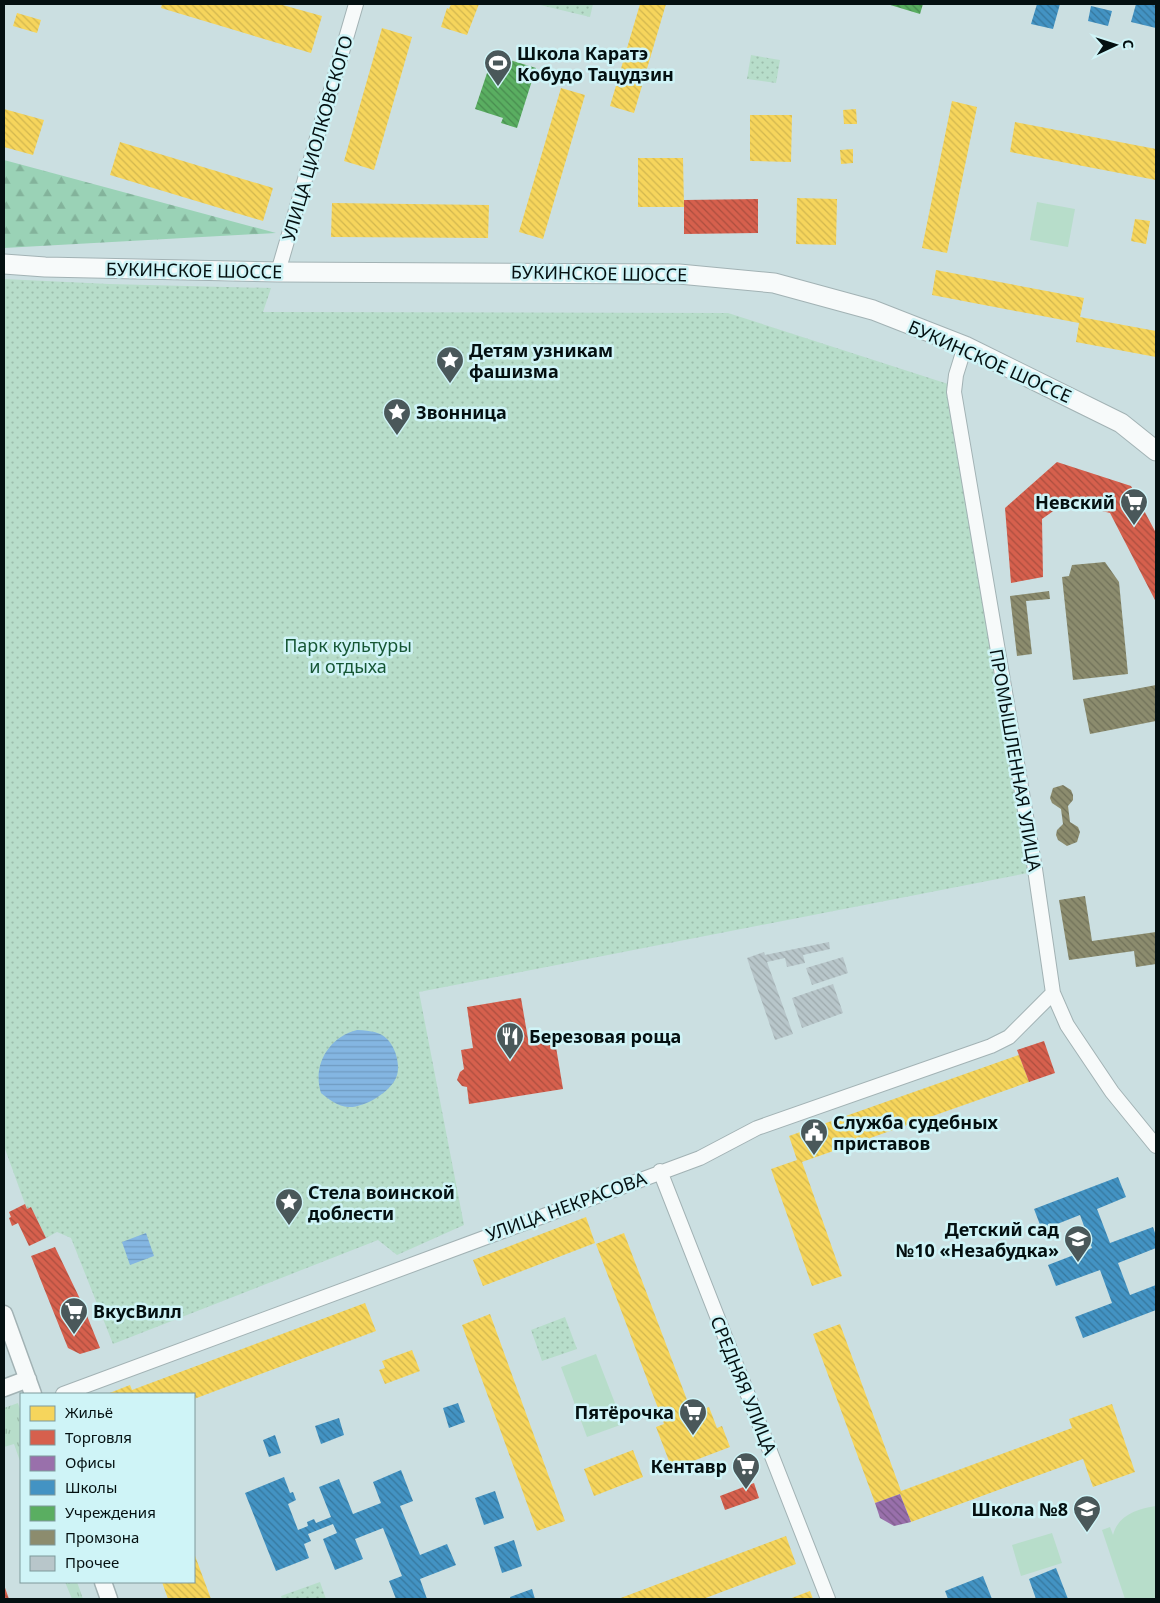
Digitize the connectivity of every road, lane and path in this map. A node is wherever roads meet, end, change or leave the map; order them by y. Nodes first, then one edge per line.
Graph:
1 (356, 4) edge
2 (4, 264) edge
3 (278, 272) junction
4 (965, 346) junction
5 (1156, 451) edge
6 (1053, 993) junction
7 (1156, 1146) edge
8 (660, 1171) junction
9 (4, 1314) edge
10 (30, 1387) edge
11 (4, 1388) edge
12 (66, 1393) edge
13 (103, 1583) edge
14 (109, 1599) edge
15 (828, 1599) edge

1 - 3 street, УЛИЦА ЦИОЛКОВСКОГО
2 - 3 main road, БУКИНСКОЕ ШОССЕ
3 - 4 main road, БУКИНСКОЕ ШОССЕ
4 - 5 main road, БУКИНСКОЕ ШОССЕ
4 - 6 street, ПРОМЫШЛЕННАЯ УЛИЦА
6 - 7 street, ПРОМЫШЛЕННАЯ УЛИЦА
6 - 8 street, УЛИЦА НЕКРАСОВА
8 - 12 street, УЛИЦА НЕКРАСОВА
8 - 15 street, СРЕДНЯЯ УЛИЦА
9 - 10 street
10 - 11 street
13 - 14 street

